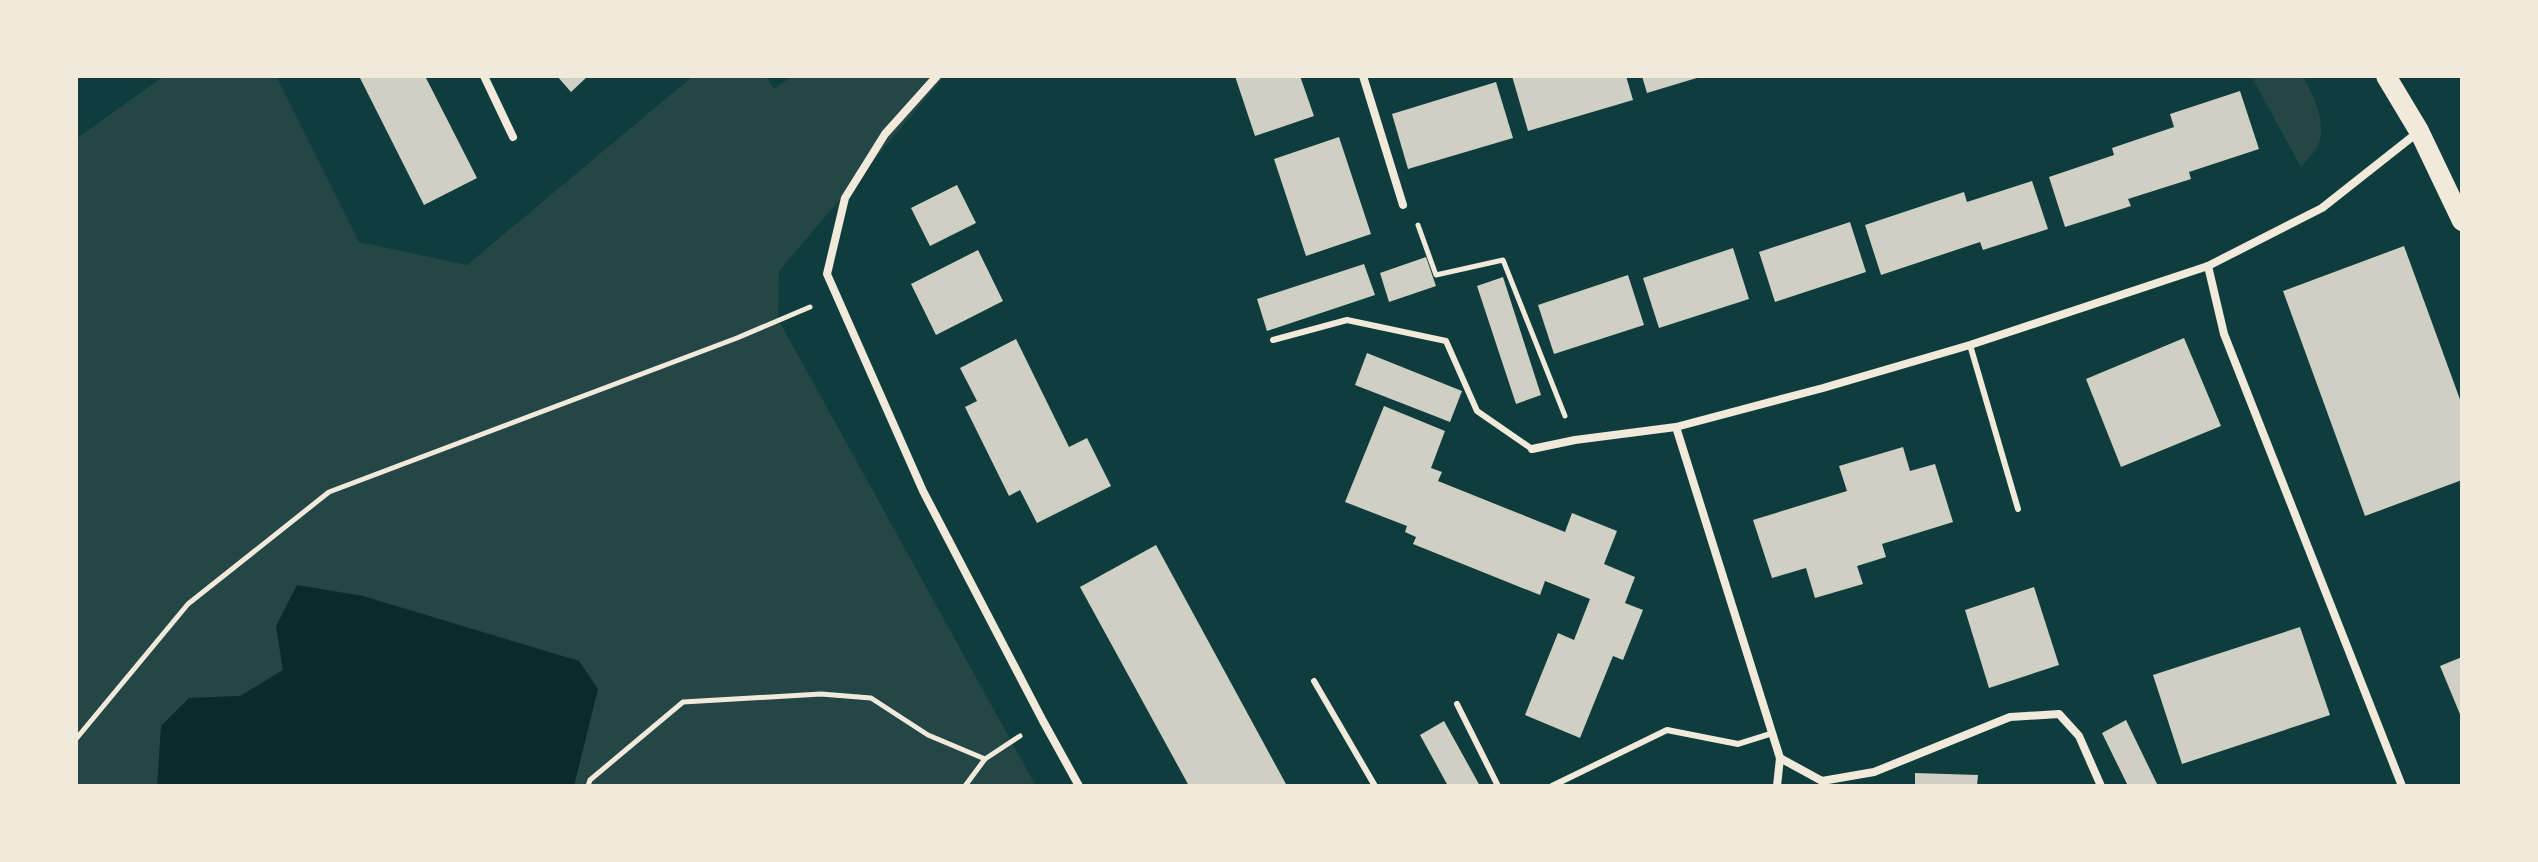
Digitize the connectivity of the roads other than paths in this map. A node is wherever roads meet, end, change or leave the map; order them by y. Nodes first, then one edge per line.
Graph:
1 (484, 76) edge
2 (937, 76) edge
3 (1363, 76) edge
4 (2386, 76) edge
5 (2419, 131) junction
6 (513, 137) dead end
7 (1403, 205) road end
8 (2462, 221) edge
9 (2208, 266) junction
10 (1273, 340) dead end
11 (1970, 345) junction
12 (1676, 427) junction
13 (1532, 449) joint
14 (2018, 509) dead end
15 (1314, 681) dead end
16 (1457, 704) dead end
17 (1773, 733) junction
18 (1780, 758) junction
19 (1079, 786) edge
20 (1375, 786) edge
21 (1498, 786) edge
22 (1552, 786) edge
23 (1777, 786) edge
24 (2101, 786) edge
25 (2402, 786) edge

1 - 6 street
2 - 19 street
3 - 7 street
4 - 5 main road
5 - 8 main road
5 - 9 street
9 - 11 street
9 - 25 street
10 - 13 lane
11 - 12 street
11 - 14 lane
12 - 13 street
12 - 17 street
15 - 20 lane
16 - 21 lane
17 - 18 street
17 - 22 lane
18 - 23 street
18 - 24 street

